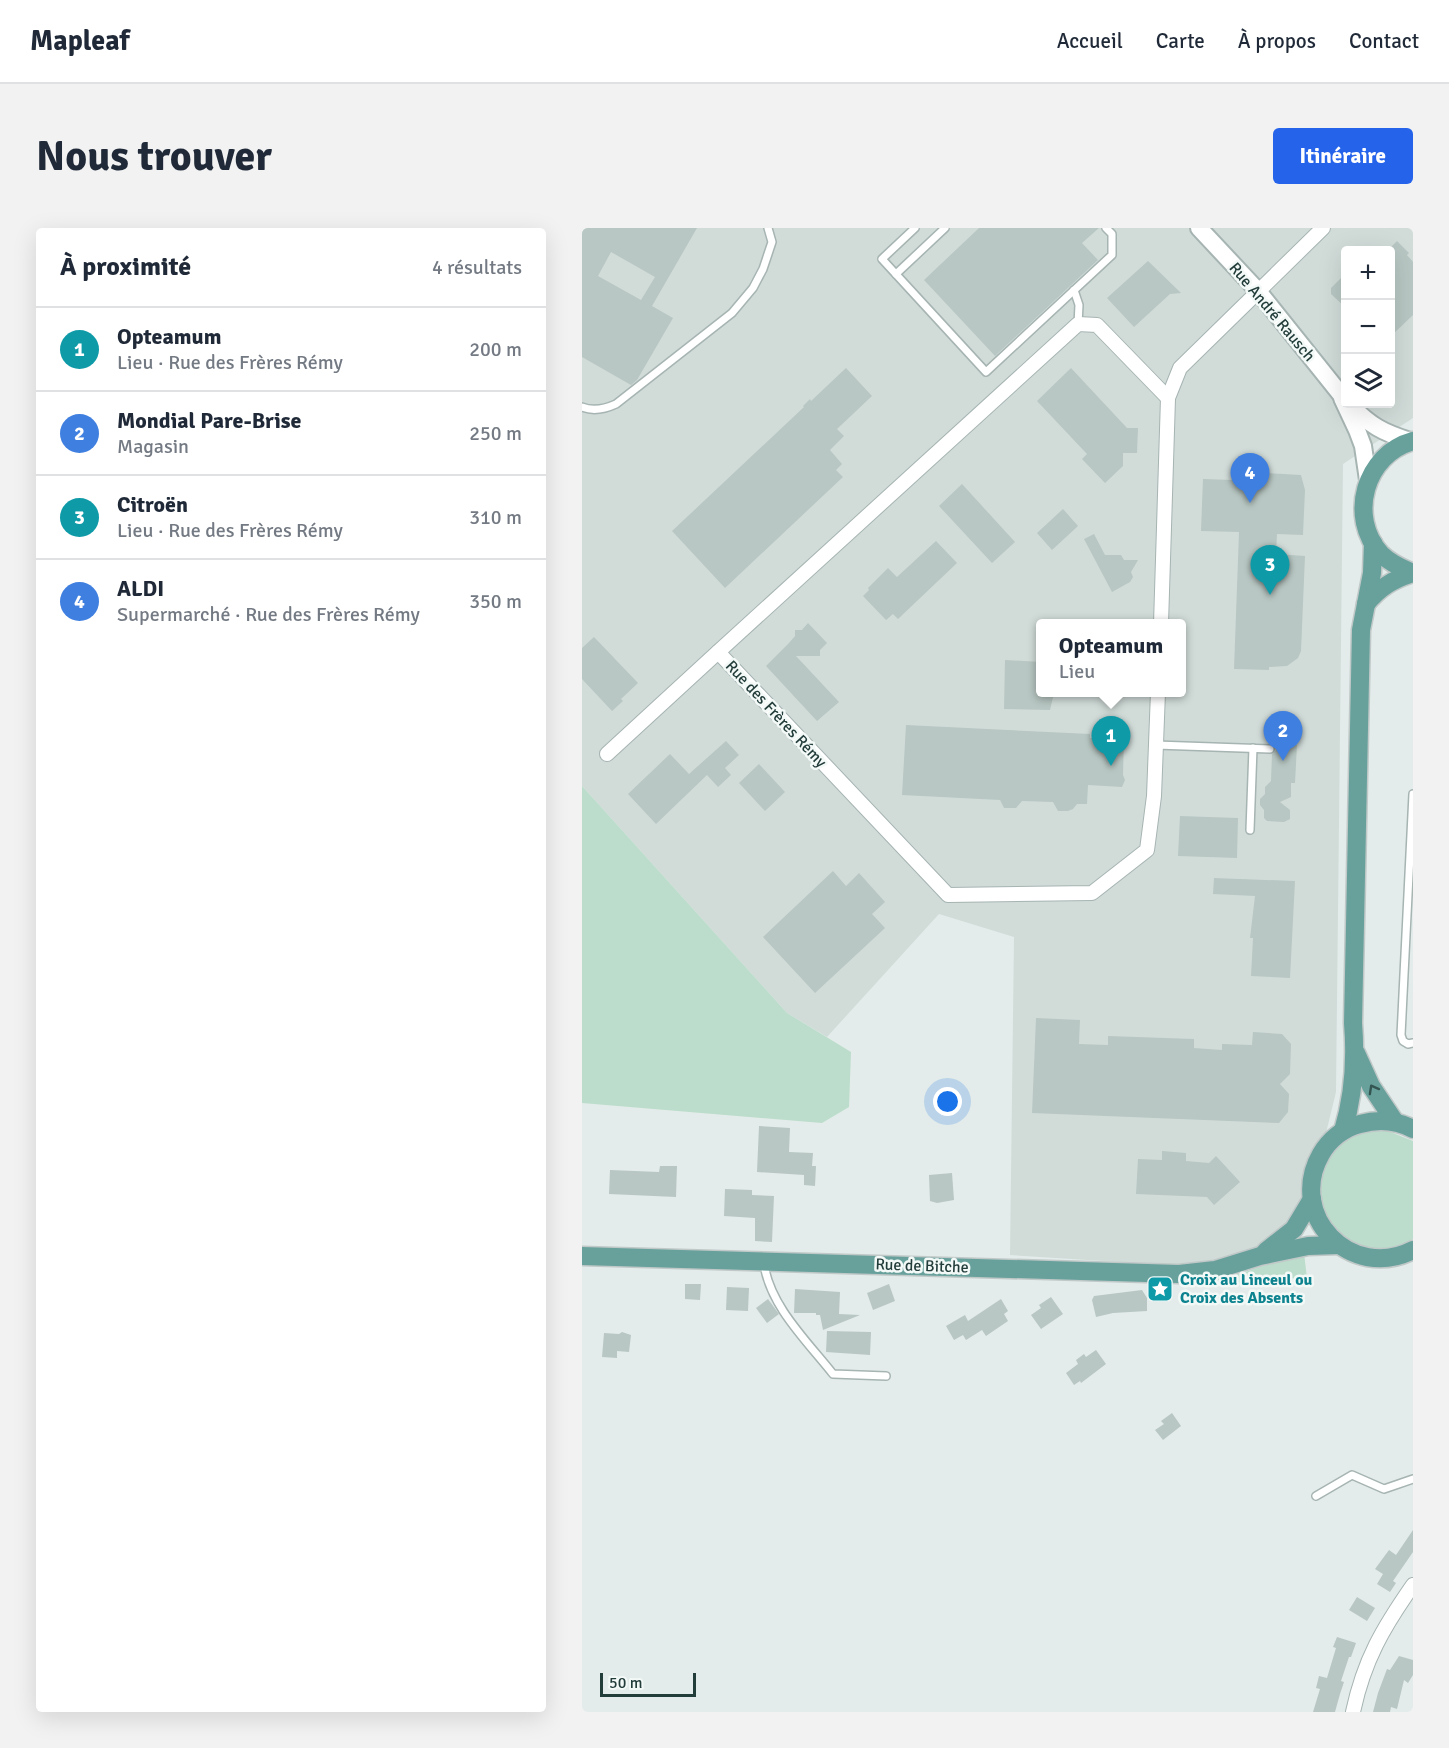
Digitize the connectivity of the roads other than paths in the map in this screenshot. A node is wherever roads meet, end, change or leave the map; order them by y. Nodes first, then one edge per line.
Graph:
1 (768, 228) edge
2 (915, 228) edge
3 (945, 228) edge
4 (1106, 228) edge
5 (1199, 228) edge
6 (1323, 228) edge
7 (896, 274) junction
8 (1074, 290) junction
9 (1258, 291) junction
10 (1078, 324) junction
11 (1341, 396) edge
12 (1168, 398) junction
13 (582, 407) edge
14 (1348, 408) edge
15 (1352, 408) edge
16 (1411, 441) edge
17 (1368, 480) junction
18 (1373, 543) junction
19 (1413, 573) edge
20 (1366, 604) junction
21 (1161, 619) edge
22 (718, 652) junction
23 (1158, 697) edge
24 (1156, 745) junction
25 (1253, 748) junction
26 (1270, 749) dead end
27 (607, 753) dead end
28 (1413, 794) edge
29 (1250, 830) dead end
30 (1413, 1043) edge
31 (1355, 1053) junction
32 (1395, 1122) junction
33 (1413, 1129) edge
34 (1343, 1131) junction
35 (1312, 1199) junction
36 (1339, 1245) junction
37 (1413, 1250) edge
38 (582, 1256) edge
39 (1260, 1256) junction
40 (763, 1261) junction
41 (886, 1376) dead end
42 (1413, 1479) edge
43 (1316, 1496) dead end
44 (1413, 1585) edge
45 (1353, 1712) edge

1 - 13 lane
2 - 7 lane
3 - 7 lane
4 - 8 lane
5 - 9 street, Rue André Rausch
6 - 9 street
7 - 8 lane
8 - 10 lane
9 - 11 street, Rue André Rausch
9 - 12 street
10 - 12 street
10 - 22 street, Rue des Frères Rémy
12 - 21 street
14 - 17 street, Rue André Rausch
15 - 16 street, Rue André Rausch
16 - 17 main road
17 - 18 main road
18 - 19 main road
18 - 20 main road
19 - 20 main road
20 - 31 main road
22 - 24 street, Rue des Frères Rémy
22 - 27 street
23 - 24 street, Rue des Frères Rémy
24 - 25 lane
25 - 26 lane
25 - 29 lane
28 - 30 lane
32 -> 31 main road
31 - 34 main road
32 - 33 main road
32 - 34 main road
34 - 35 main road
35 - 36 main road
35 - 39 main road
36 - 37 main road
36 - 39 main road, Rue de Bitche
38 - 40 main road, Rue de Bitche
39 - 40 main road, Rue de Bitche
40 - 41 lane
42 - 43 lane
44 - 45 street

